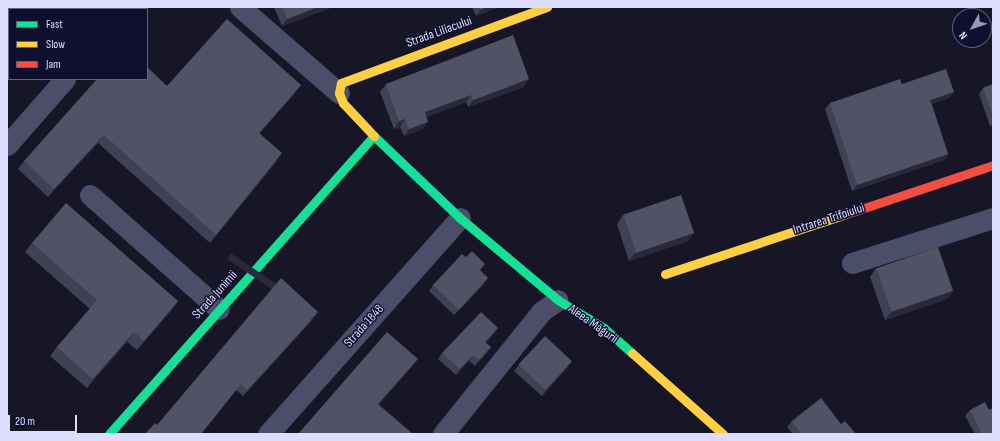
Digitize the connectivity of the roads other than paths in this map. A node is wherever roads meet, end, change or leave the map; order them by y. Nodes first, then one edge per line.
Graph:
1 (240, 7) edge
2 (547, 7) edge
3 (64, 80) edge
4 (339, 93) junction
5 (375, 137) junction
6 (7, 145) edge
7 (993, 165) edge
8 (90, 195) dead end
9 (460, 218) junction
10 (993, 218) edge
11 (852, 263) dead end
12 (665, 274) dead end
13 (558, 300) junction
14 (219, 309) junction
15 (109, 434) edge
16 (268, 434) edge
17 (444, 434) edge
18 (723, 434) edge

1 - 4 street
2 - 4 street, Strada Liliacului
3 - 6 street
4 - 5 street
5 - 9 street
5 - 14 street, Strada Junimii
7 - 12 street, Intrarea Trifoiului
8 - 14 street
9 - 13 street
9 - 16 street, Strada 1848
10 - 11 street
13 - 17 street, Aleea Măgurii
13 - 18 street, Aleea Măgurii
14 - 15 street, Strada Junimii

